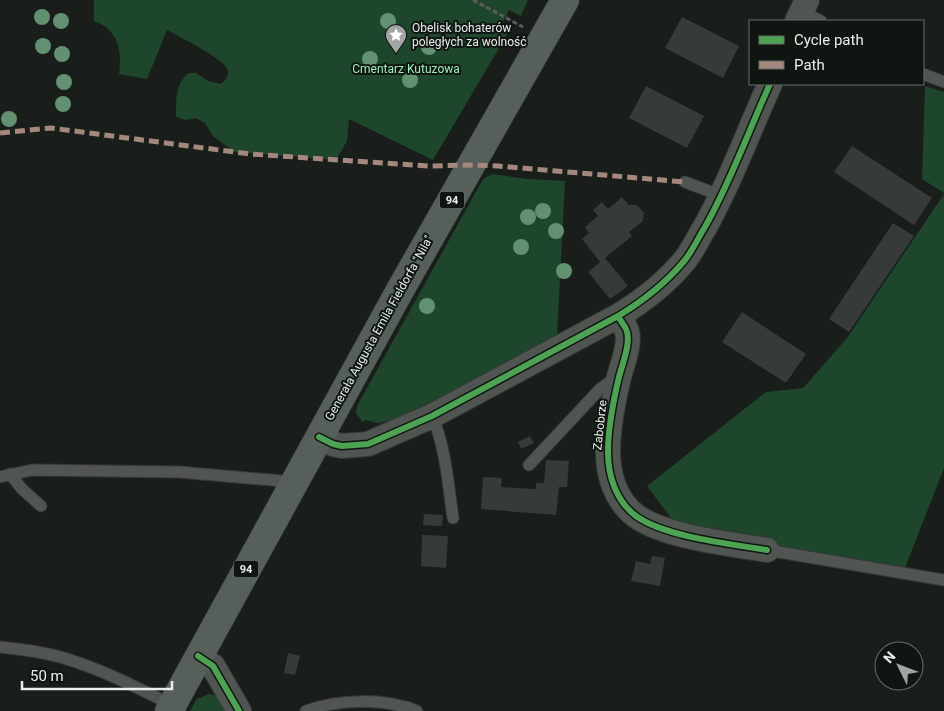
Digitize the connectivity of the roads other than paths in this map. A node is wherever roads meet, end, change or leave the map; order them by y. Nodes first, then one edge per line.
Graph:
1 (565, 0) edge
2 (924, 74) edge
3 (944, 82) edge
4 (770, 85) edge
5 (685, 182) dead end
6 (722, 196) junction
7 (618, 316) junction
8 (620, 375) junction
9 (432, 416) junction
10 (319, 437) junction
11 (529, 465) dead end
12 (5, 475) edge
13 (294, 482) junction
14 (41, 506) dead end
15 (452, 518) dead end
16 (768, 550) joint
17 (944, 580) edge
18 (0, 647) edge
19 (198, 656) junction
20 (170, 708) edge
21 (241, 710) edge
22 (306, 711) edge
23 (417, 711) edge

1 - 10 main road, Generała Augusta Emila Fieldorfa "Nila" / 94
2 - 3 lane
4 - 6 street
5 - 6 lane
6 - 7 street
7 - 8 street, Zabobrze
7 - 9 street
8 - 11 lane
8 - 16 street, Zabobrze
9 - 10 street
9 - 15 lane
10 - 13 main road, Generała Augusta Emila Fieldorfa "Nila" / 94
12 - 13 lane
12 - 14 lane
13 - 19 main road, Generała Augusta Emila Fieldorfa "Nila" / 94
16 - 17 lane
18 - 20 lane
19 - 20 main road, Generała Augusta Emila Fieldorfa "Nila" / 94
19 - 21 street
22 - 23 lane

